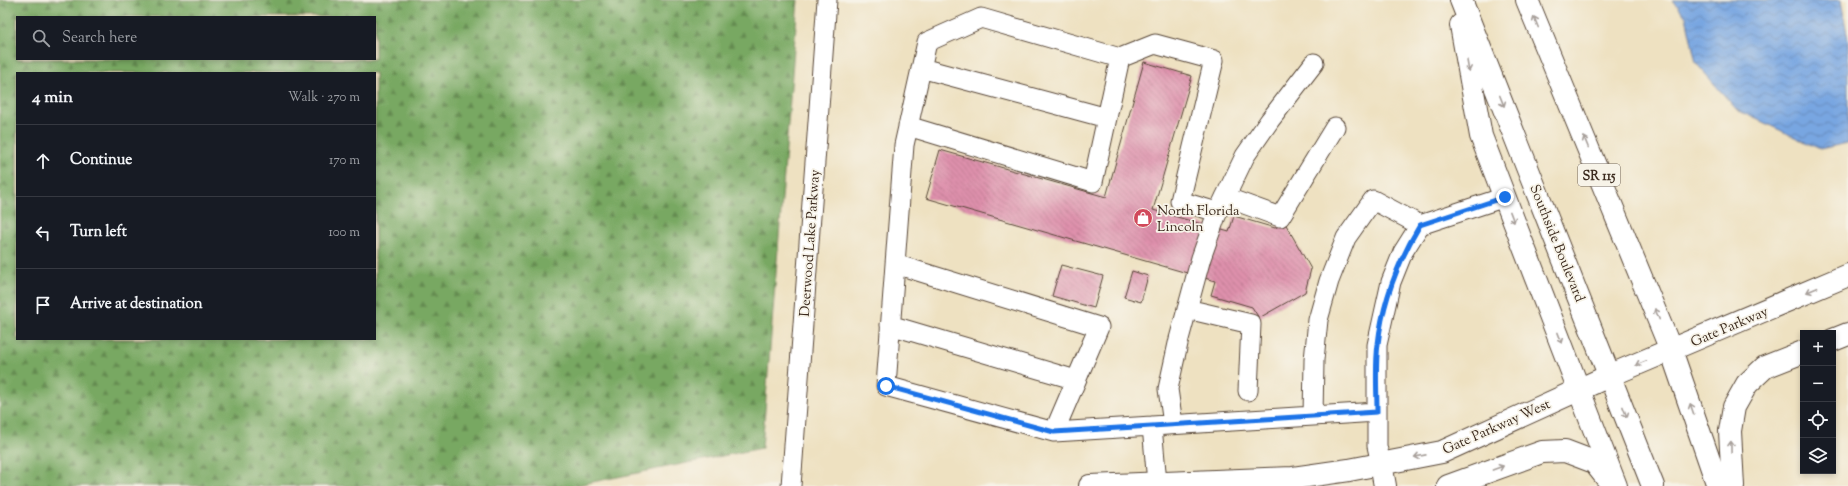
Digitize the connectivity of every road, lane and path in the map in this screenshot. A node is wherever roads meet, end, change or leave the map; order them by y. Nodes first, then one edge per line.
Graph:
1 (827, 0) edge
2 (1457, 0) edge
3 (1462, 0) edge
4 (1527, 0) edge
5 (1120, 58) junction
6 (1314, 64) dead end
7 (921, 68) junction
8 (1107, 118) junction
9 (908, 126) junction
10 (1334, 126) dead end
11 (1505, 197) junction
12 (1221, 204) junction
13 (1420, 225) junction
14 (895, 264) junction
15 (1848, 275) edge
16 (1187, 309) junction
17 (890, 325) junction
18 (1848, 334) edge
19 (1836, 339) edge
20 (1672, 350) junction
21 (1800, 353) edge
22 (1611, 375) junction
23 (1076, 380) junction
24 (1580, 389) junction
25 (1248, 391) dead end
26 (1377, 412) junction
27 (1313, 416) junction
28 (1173, 424) junction
29 (1152, 426) junction
30 (1054, 432) junction
31 (1381, 464) junction
32 (1157, 485) edge
33 (791, 486) edge
34 (1090, 486) edge
35 (1385, 486) edge
36 (1448, 486) edge
37 (1614, 486) edge
38 (1653, 486) edge
39 (1718, 486) edge
40 (1733, 486) edge

1 - 33 street, Deerwood Lake Parkway
2 -> 11 main road
3 -> 22 main road, Southside Boulevard
20 -> 4 main road, SR 115
5 - 7 street
5 - 8 street
5 - 12 street
6 - 12 street
7 - 8 street
7 - 9 street
8 - 9 street
9 - 14 street
10 - 12 street
11 - 13 street
11 -> 24 main road
12 - 16 street
13 - 26 street
13 - 27 street
14 - 17 street
14 - 23 street
15 -> 20 main road, Gate Parkway
16 - 25 street
16 - 28 street
17 - 23 street
17 - 30 street
18 - 19 main road
20 -> 22 main road, Gate Parkway
39 -> 20 main road, SR 115
40 -> 21 main road
22 - 24 main road, Gate Parkway West
22 -> 38 main road, Southside Boulevard
23 - 30 street
24 -> 31 main road, Gate Parkway West
24 - 37 main road
26 - 27 street
26 - 31 street
27 - 28 street
28 - 29 street
29 - 30 street
29 - 32 street
31 - 32 main road, Gate Parkway West
31 - 35 main road
32 - 34 main road, Gate Parkway West
36 -> 37 main road

